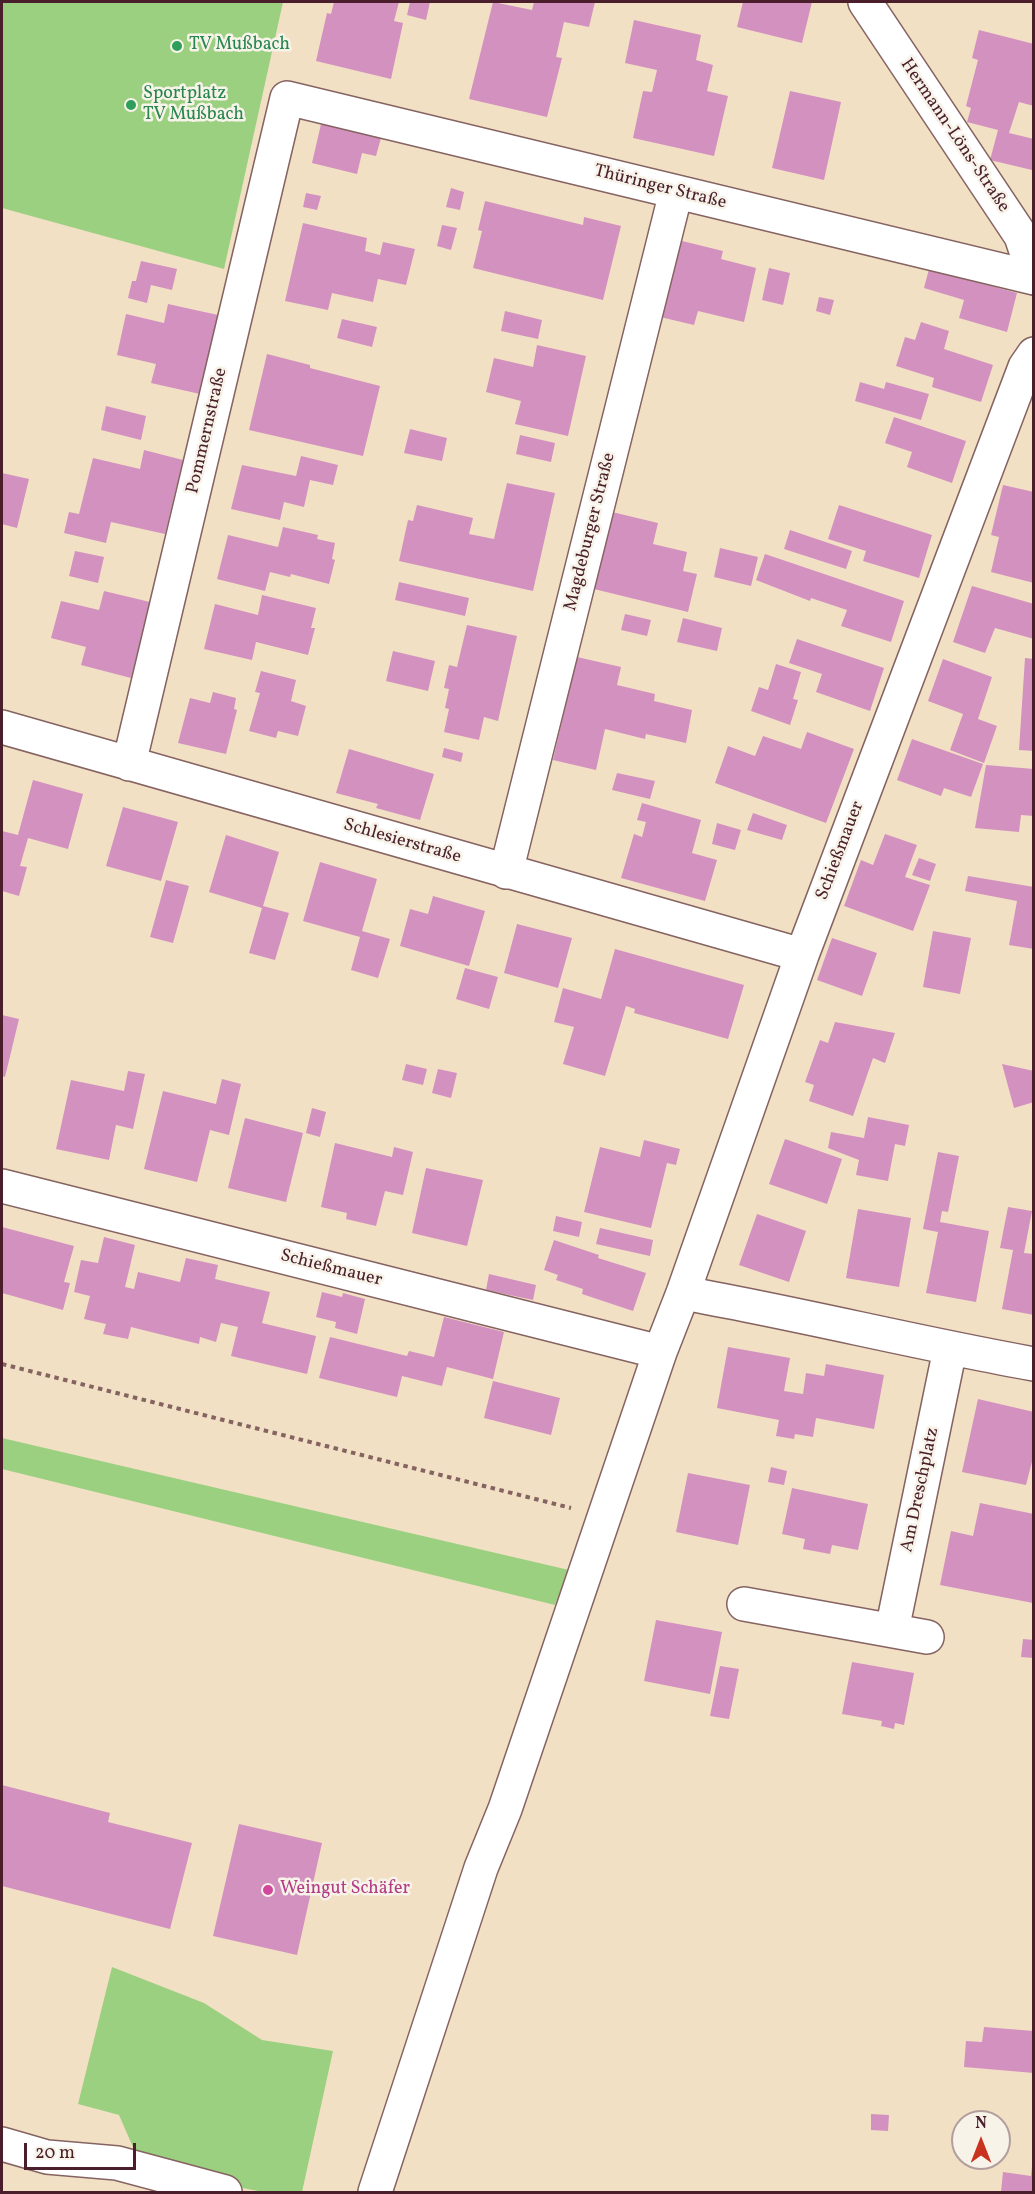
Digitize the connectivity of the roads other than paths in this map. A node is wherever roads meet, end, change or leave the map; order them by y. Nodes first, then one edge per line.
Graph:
1 (865, 2) edge
2 (287, 98) joint
3 (676, 192) junction
4 (1030, 277) edge
5 (1034, 354) edge
6 (2, 727) edge
7 (129, 764) junction
8 (506, 872) junction
9 (802, 955) junction
10 (2, 1185) edge
11 (683, 1293) junction
12 (950, 1349) junction
13 (660, 1352) junction
14 (1034, 1364) edge
15 (744, 1604) dead end
16 (892, 1630) junction
17 (927, 1637) dead end
18 (2, 2144) edge
19 (225, 2193) edge
20 (375, 2193) edge

1 - 4 street, Hermann-Löns-Straße
2 - 3 street, Thüringer Straße
2 - 7 street, Pommernstraße
3 - 4 street, Thüringer Straße
3 - 8 street, Magdeburger Straße
5 - 9 street, Schießmauer
6 - 7 street, Schlesierstraße
7 - 8 street, Schlesierstraße
8 - 9 street, Schlesierstraße
9 - 11 street, Schießmauer
10 - 13 street, Schießmauer
11 - 12 street
11 - 13 street, Schießmauer
12 - 14 street
12 - 16 street, Am Dreschplatz
13 - 20 street, Schießmauer
15 - 16 street
16 - 17 street
18 - 19 street

